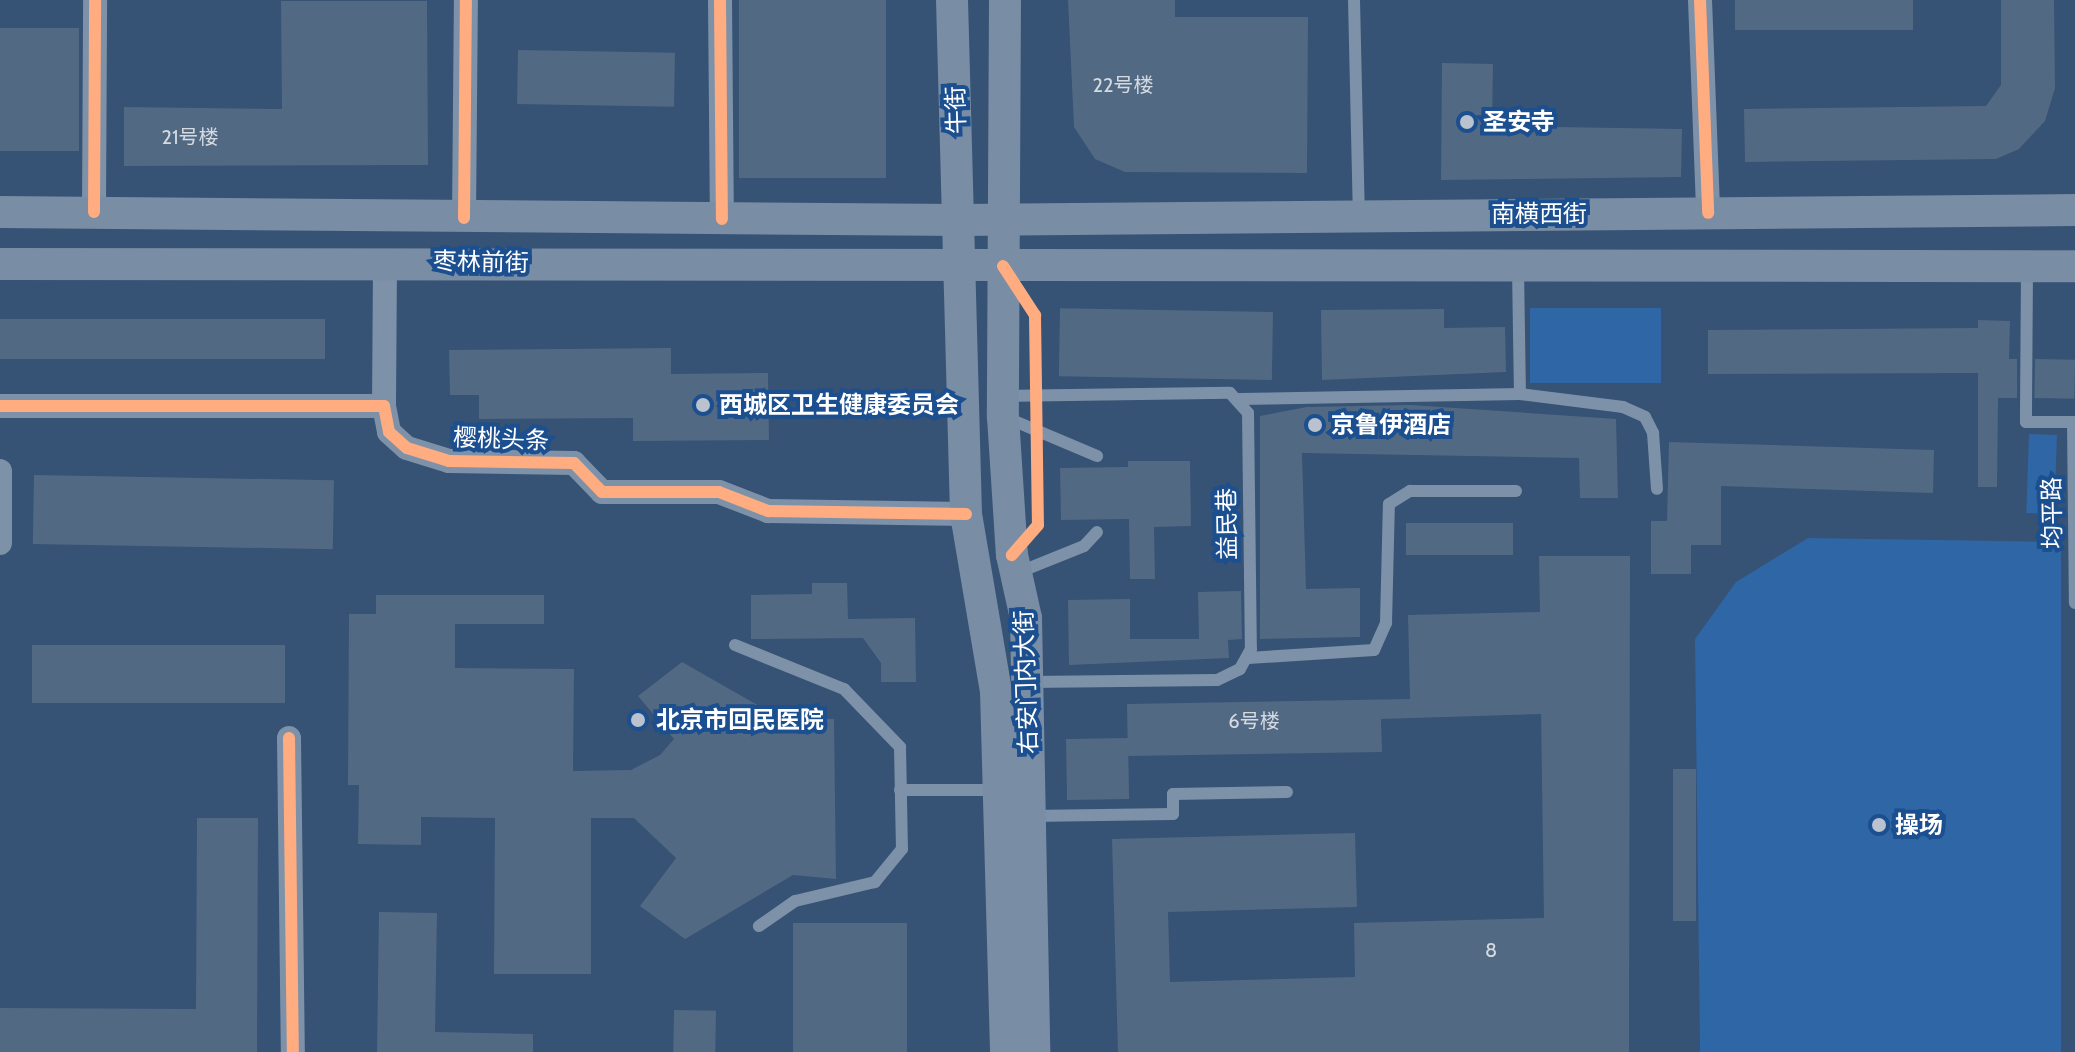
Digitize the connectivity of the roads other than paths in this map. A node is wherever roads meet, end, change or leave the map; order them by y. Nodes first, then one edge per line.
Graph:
1 (95, 0) edge
2 (466, 0) edge
3 (720, 0) edge
4 (952, 0) edge
5 (1005, 0) edge
6 (1354, 0) edge
7 (1700, 0) edge
8 (2075, 210) edge
9 (0, 212) edge
10 (94, 212) junction
11 (1708, 213) junction
12 (1359, 215) junction
13 (464, 218) junction
14 (722, 219) junction
15 (1002, 219) junction
16 (961, 220) junction
17 (385, 261) junction
18 (0, 264) edge
19 (1003, 266) junction
20 (2027, 266) junction
21 (2075, 266) edge
22 (962, 267) junction
23 (1518, 269) junction
24 (1520, 394) junction
25 (1239, 399) junction
26 (0, 406) edge
27 (384, 406) junction
28 (1003, 406) junction
29 (1097, 456) dead end
30 (0, 471) edge
31 (1657, 489) dead end
32 (1516, 491) dead end
33 (966, 514) junction
34 (1097, 532) dead end
35 (0, 543) edge
36 (1017, 573) junction
37 (2075, 603) edge
38 (735, 645) dead end
39 (1248, 658) junction
40 (1028, 682) junction
41 (289, 738) dead end
42 (900, 790) junction
43 (1001, 790) junction
44 (1287, 792) dead end
45 (1030, 816) junction
46 (759, 926) dead end
47 (293, 1052) edge
48 (1006, 1052) edge
49 (1034, 1052) edge

1 - 10 street
2 - 13 street
3 - 14 street
4 - 16 main road, 牛街
5 - 15 main road, 牛街
6 - 12 lane
7 - 11 street
8 - 11 main road, 南横西街
9 - 10 main road, 枣林前街
10 - 13 main road, 枣林前街
11 - 12 main road, 南横西街
12 - 15 main road, 南横西街
13 - 14 main road, 枣林前街
14 - 16 main road, 枣林前街
15 - 16 main road, 南横西街
15 - 19 main road, 牛街
16 - 22 main road, 牛街
17 - 18 main road, 枣林前街
17 - 22 main road, 枣林前街
17 - 27 street
19 - 22 main road, 枣林前街
19 - 23 main road
19 - 28 main road, 右安门内大街
20 - 21 main road
20 - 23 main road
20 - 37 lane, 均平路
22 - 33 main road, 右安门内大街
23 - 24 lane
24 - 25 lane
24 - 31 lane
25 - 28 lane
25 - 39 lane, 益民巷
26 - 27 street
27 - 33 street, 樱桃头条
28 - 29 lane
28 - 36 main road, 右安门内大街
30 - 35 street
32 - 39 lane
33 - 43 main road, 右安门内大街
34 - 36 lane
36 - 40 main road, 右安门内大街
38 - 42 lane
39 - 40 lane
40 - 45 main road, 右安门内大街
41 - 47 street
42 - 43 lane
42 - 46 lane
43 - 48 main road, 右安门内大街
44 - 45 lane
45 - 49 main road, 右安门内大街

